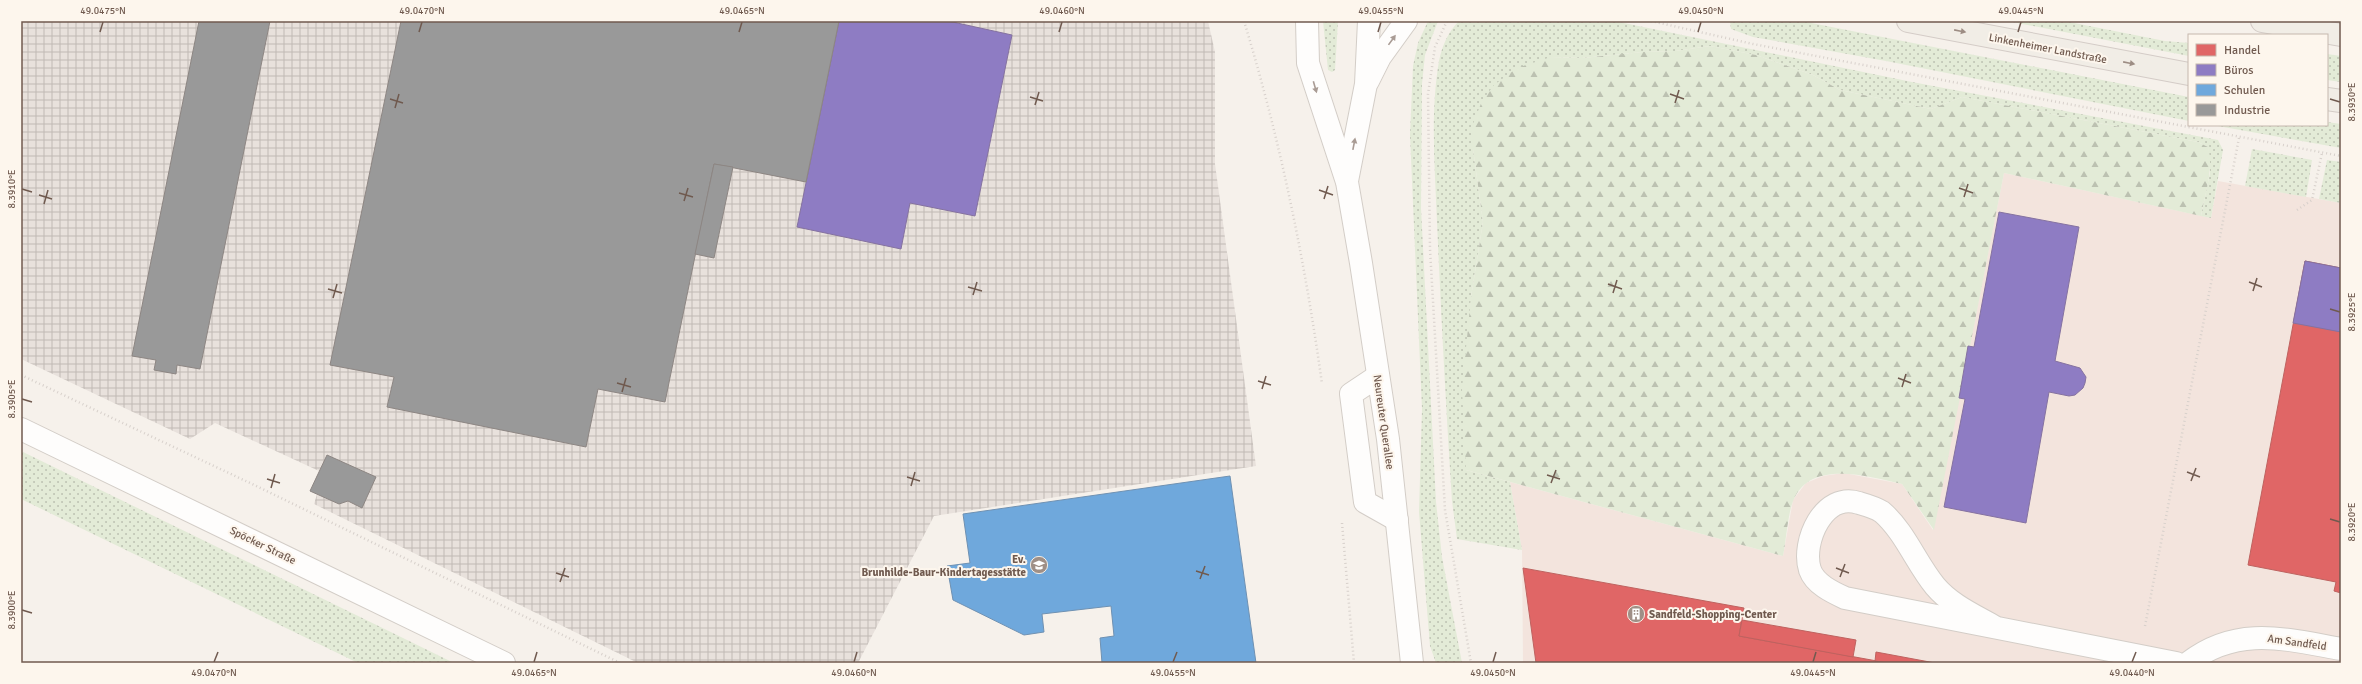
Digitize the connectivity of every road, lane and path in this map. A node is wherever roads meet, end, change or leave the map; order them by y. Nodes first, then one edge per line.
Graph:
1 (1244, 21) edge
2 (1291, 21) edge
3 (1307, 21) edge
4 (1369, 21) edge
5 (1406, 21) edge
6 (1447, 21) edge
7 (1651, 21) edge
8 (1908, 21) edge
9 (2262, 21) edge
10 (2341, 36) edge
11 (1308, 63) junction
12 (2188, 74) edge
13 (1366, 84) junction
14 (2328, 99) edge
15 (2341, 101) edge
16 (2239, 138) junction
17 (2322, 153) junction
18 (2341, 156) edge
19 (1347, 182) junction
20 (2297, 210) dead end
21 (21, 375) edge
22 (1378, 376) junction
23 (1323, 389) dead end
24 (21, 429) edge
25 (1397, 520) junction
26 (1342, 521) dead end
27 (1995, 627) junction
28 (2341, 649) edge
29 (2139, 656) junction
30 (504, 663) edge
31 (620, 663) edge
32 (1354, 663) edge
33 (1412, 663) edge
34 (1471, 663) edge
35 (2176, 663) edge
36 (2188, 663) edge

1 - 23 path
2 - 11 street
3 - 11 street, Neureuter Querallee
4 - 13 street, Neureuter Querallee
13 -> 5 street
6 - 34 path
7 - 16 path
8 -> 12 main road, Linkenheimer Landstraße
9 - 10 main road
11 -> 19 street, Neureuter Querallee
19 -> 13 street, Neureuter Querallee
14 - 15 main road
16 - 17 path
16 - 29 path
17 - 18 path
17 - 20 path
19 - 22 street, Neureuter Querallee
21 - 31 path
22 - 25 street, Neureuter Querallee
22 - 25 street
24 - 30 street, Spöcker Straße
25 - 33 street, Neureuter Querallee
26 - 32 path
27 - 27 street
27 - 29 street
28 - 36 street, Am Sandfeld
29 - 35 street

